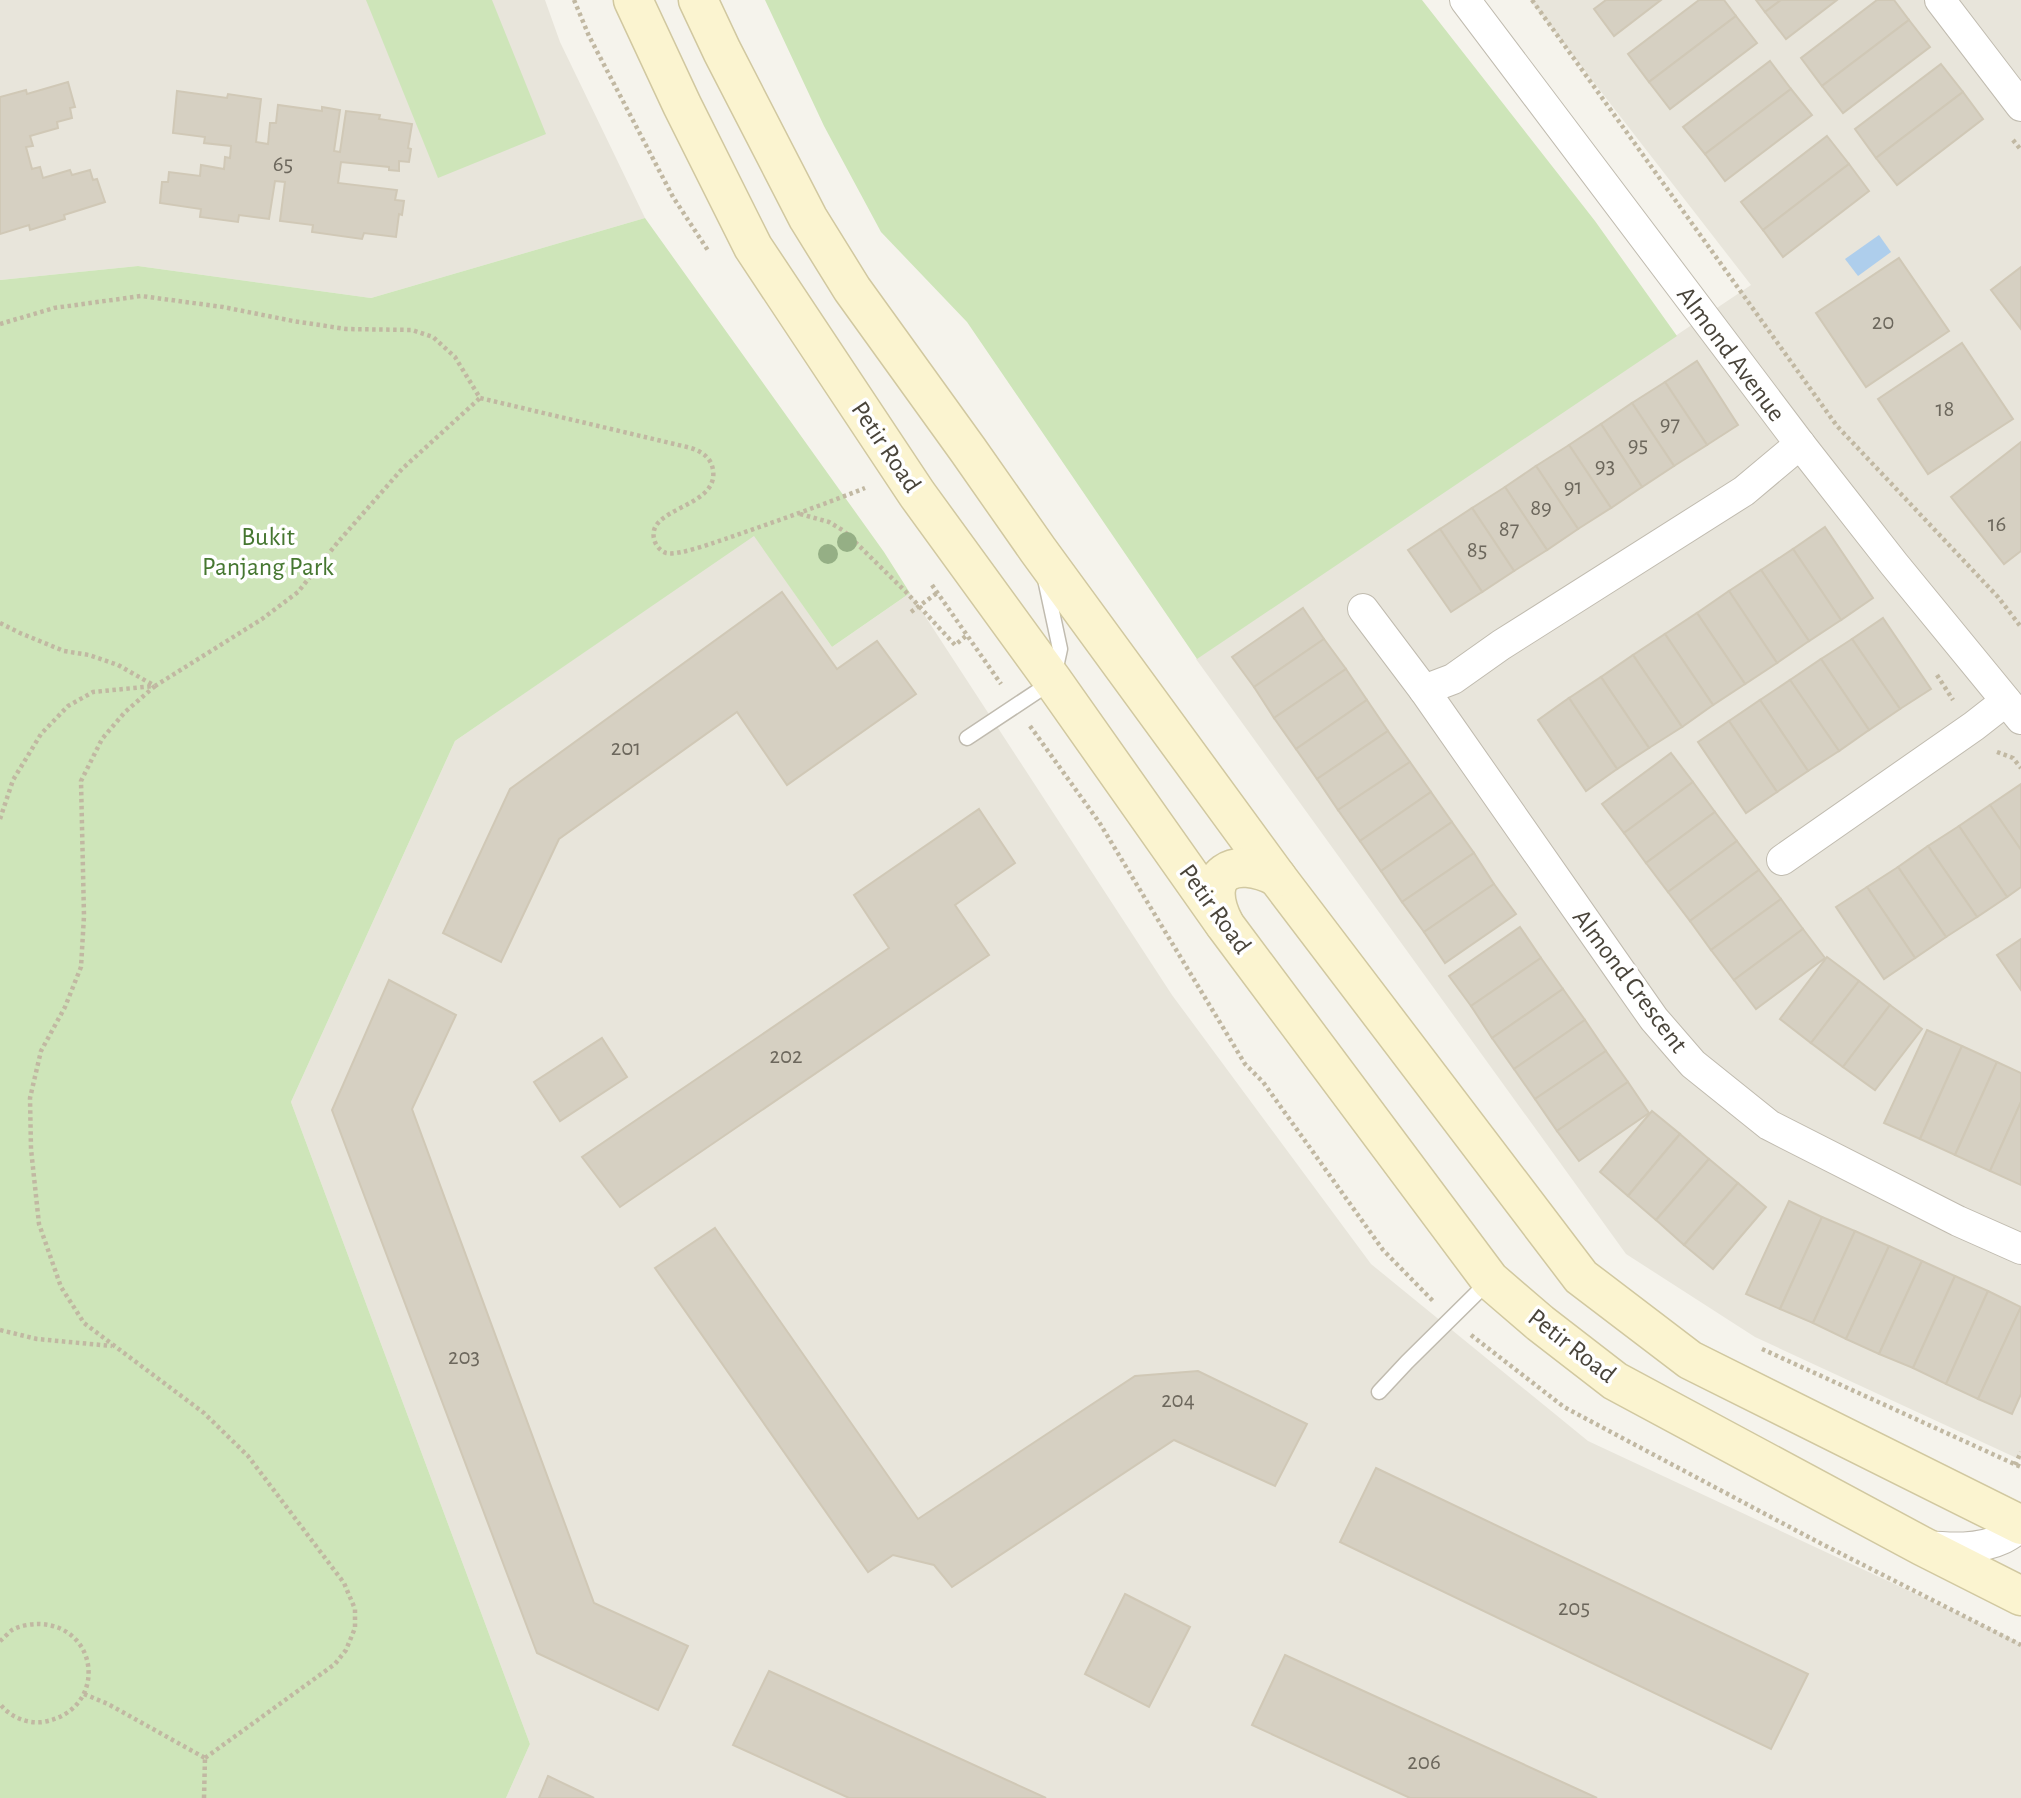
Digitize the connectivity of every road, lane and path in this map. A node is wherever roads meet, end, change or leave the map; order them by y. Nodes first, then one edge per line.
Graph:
1 (633, 0) edge
2 (698, 0) edge
3 (1465, 0) edge
4 (1532, 0) edge
5 (1940, 0) edge
6 (2021, 106) edge
7 (0, 324) edge
8 (480, 398) junction
9 (1800, 444) junction
10 (865, 488) dead end
11 (799, 513) junction
12 (1038, 550) junction
13 (937, 593) dead end
14 (918, 606) junction
15 (1363, 609) dead end
16 (911, 612) dead end
17 (0, 623) edge
18 (2021, 627) edge
19 (968, 635) dead end
20 (1053, 681) junction
21 (155, 686) junction
22 (1424, 690) junction
23 (2014, 710) edge
24 (967, 738) dead end
25 (0, 819) edge
26 (1782, 860) dead end
27 (1278, 877) junction
28 (1225, 925) junction
29 (2021, 1249) edge
30 (1490, 1280) junction
31 (0, 1330) edge
32 (113, 1346) junction
33 (1757, 1347) dead end
34 (1379, 1392) dead end
35 (2021, 1452) edge
36 (2018, 1466) edge
37 (2021, 1526) edge
38 (1922, 1546) junction
39 (2021, 1596) edge
40 (0, 1642) edge
41 (84, 1694) junction
42 (0, 1704) edge
43 (205, 1758) junction
44 (204, 1798) edge

1 - 20 main road, Petir Road
2 - 12 main road
3 - 9 street, Almond Avenue
4 - 18 path
5 - 6 street
7 - 8 path
8 - 11 path
8 - 21 path
9 - 22 street
9 - 23 street, Almond Avenue
10 - 11 path
11 - 14 path
12 - 20 lane
12 - 27 main road
13 - 14 path
14 - 16 path
14 - 19 path
15 - 22 street, Almond Crescent
17 - 21 path
20 - 24 lane
20 - 28 main road, Petir Road
21 - 25 path
21 - 32 path
22 - 29 street, Almond Crescent
23 - 26 street, Almond Avenue
27 - 28 main road
27 - 37 main road
28 - 30 main road, Petir Road
30 - 34 lane
30 - 38 main road, Petir Road
31 - 32 path
32 - 43 path
33 - 36 path
35 - 36 path
37 - 38 street
38 - 39 main road, Petir Road
40 - 41 path
41 - 42 path
41 - 43 path
43 - 44 path

